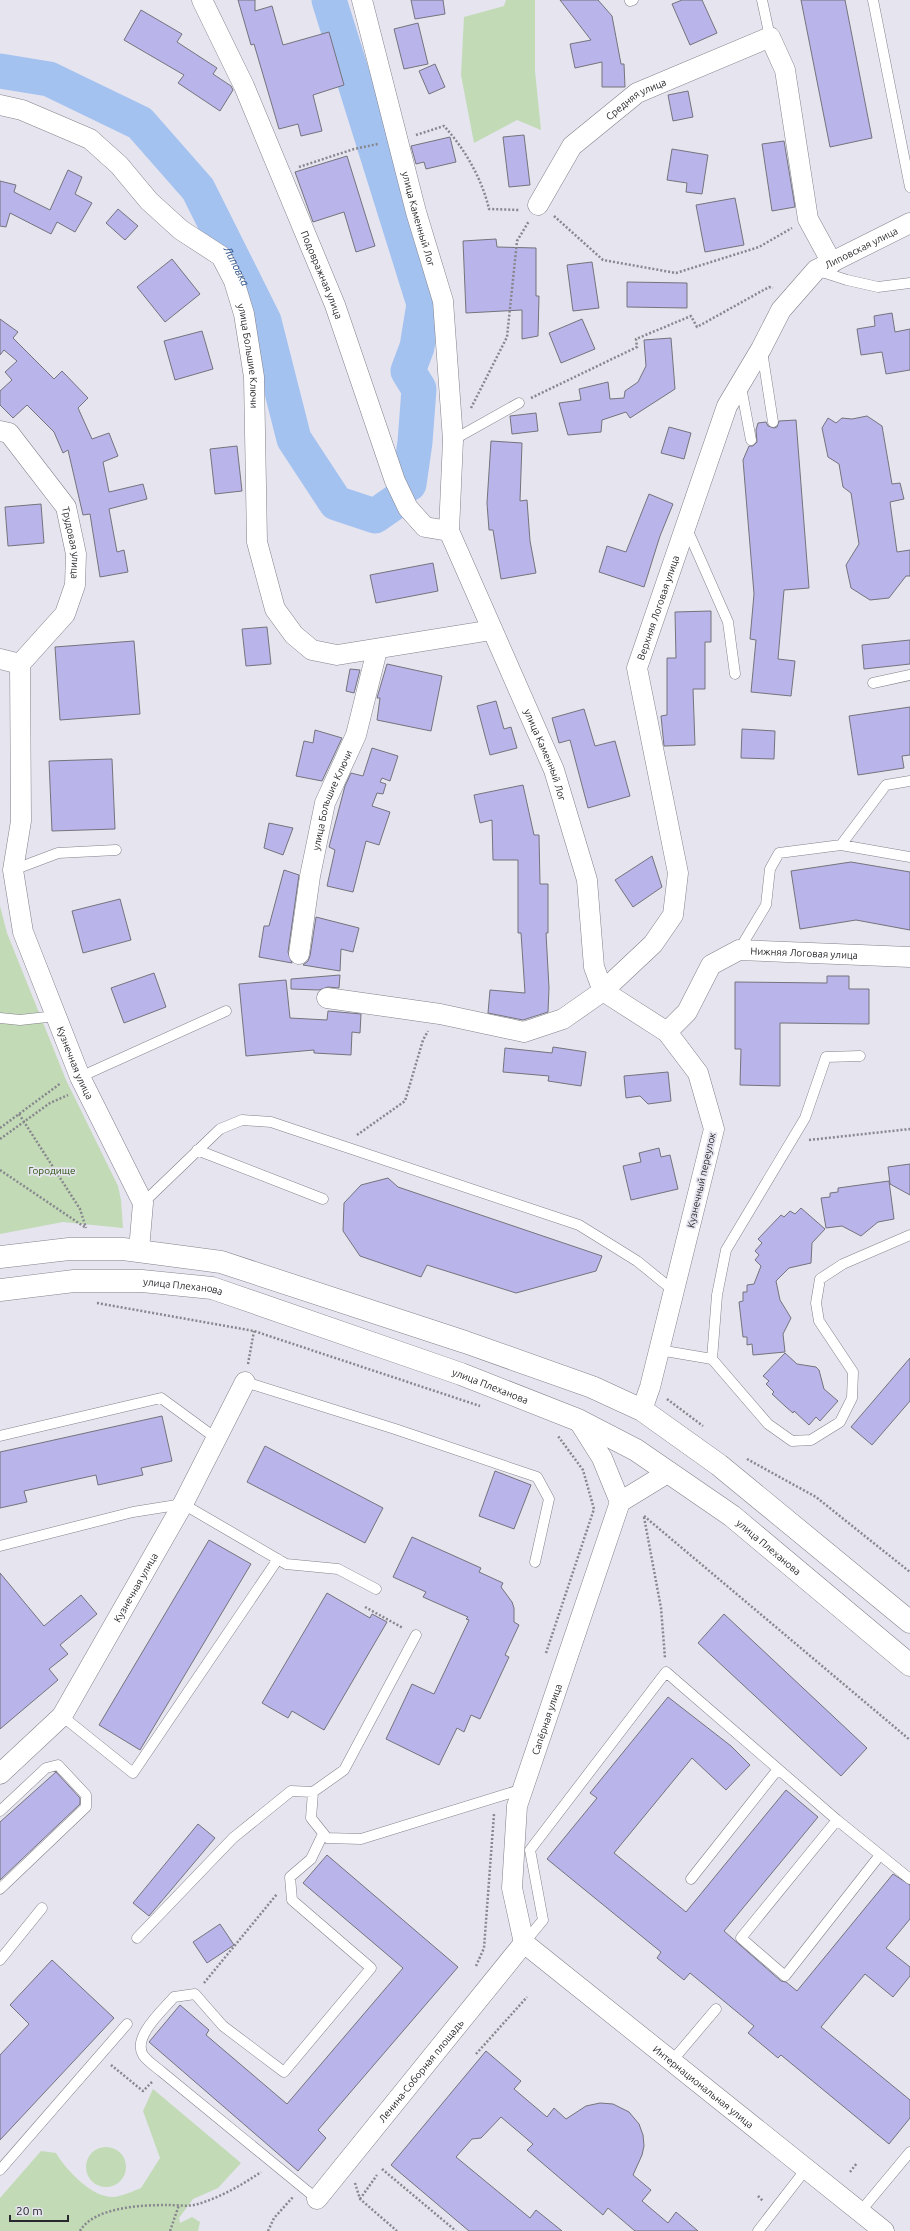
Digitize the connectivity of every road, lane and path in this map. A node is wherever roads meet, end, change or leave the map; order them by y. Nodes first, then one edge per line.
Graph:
1 (202, 0) edge
2 (362, 0) edge
3 (762, 0) edge
4 (873, 0) edge
5 (770, 37) junction
6 (0, 106) edge
7 (398, 140) junction
8 (280, 171) junction
9 (910, 187) edge
10 (538, 205) junction
11 (808, 219) junction
12 (910, 223) edge
13 (824, 266) junction
14 (910, 283) edge
15 (795, 295) junction
16 (781, 310) joint
17 (761, 349) junction
18 (740, 383) junction
19 (519, 403) joint
20 (773, 422) dead end
21 (0, 431) edge
22 (453, 440) junction
23 (751, 440) dead end
24 (686, 527) junction
25 (449, 531) junction
26 (492, 630) junction
27 (377, 650) junction
28 (0, 659) edge
29 (20, 664) junction
30 (735, 674) dead end
31 (910, 675) edge
32 (873, 683) dead end
33 (910, 781) edge
34 (841, 844) junction
35 (116, 850) dead end
36 (910, 857) edge
37 (13, 870) junction
38 (739, 950) junction
39 (298, 954) dead end
40 (910, 957) edge
41 (603, 991) junction
42 (327, 998) dead end
43 (226, 1011) dead end
44 (440, 1014) junction
45 (56, 1016) junction
46 (0, 1018) edge
47 (667, 1032) junction
48 (860, 1056) dead end
49 (81, 1079) junction
50 (19, 1114) junction
51 (24, 1122) junction
52 (0, 1128) edge
53 (910, 1129) edge
54 (0, 1139) edge
55 (791, 1141) junction
56 (342, 1146) junction
57 (197, 1150) junction
58 (0, 1170) edge
59 (323, 1199) dead end
60 (143, 1203) junction
61 (910, 1236) edge
62 (139, 1250) junction
63 (0, 1257) edge
64 (0, 1290) edge
65 (674, 1291) junction
66 (89, 1302) dead end
67 (254, 1331) junction
68 (659, 1350) junction
69 (712, 1359) junction
70 (245, 1382) junction
71 (485, 1407) dead end
72 (642, 1410) junction
73 (578, 1420) junction
74 (556, 1434) dead end
75 (0, 1436) edge
76 (217, 1439) junction
77 (565, 1442) dead end
78 (746, 1459) dead end
79 (669, 1472) junction
80 (620, 1502) junction
81 (183, 1504) junction
82 (0, 1546) edge
83 (278, 1559) junction
84 (535, 1562) dead end
85 (910, 1572) edge
86 (376, 1589) dead end
87 (365, 1607) dead end
88 (910, 1622) edge
89 (416, 1635) joint
90 (910, 1665) edge
91 (666, 1672) junction
92 (62, 1716) junction
93 (910, 1740) edge
94 (778, 1769) junction
95 (0, 1774) edge
96 (524, 1788) junction
97 (313, 1792) junction
98 (0, 1811) edge
99 (837, 1820) junction
100 (323, 1834) junction
101 (880, 1855) junction
102 (290, 1877) junction
103 (691, 1879) dead end
104 (910, 1879) edge
105 (0, 1889) edge
106 (42, 1908) dead end
107 (137, 1938) dead end
108 (524, 1943) junction
109 (0, 1960) edge
110 (195, 1994) junction
111 (527, 1997) dead end
112 (716, 2009) dead end
113 (127, 2024) dead end
114 (476, 2054) dead end
115 (672, 2062) junction
116 (112, 2065) dead end
117 (162, 2072) junction
118 (910, 2152) edge
119 (273, 2163) junction
120 (857, 2164) dead end
121 (382, 2169) dead end
122 (806, 2169) junction
123 (0, 2170) edge
124 (340, 2170) junction
125 (850, 2172) dead end
126 (377, 2174) dead end
127 (310, 2193) junction
128 (758, 2196) dead end
129 (360, 2199) junction
130 (765, 2203) dead end
131 (179, 2205) junction
132 (860, 2212) junction
133 (80, 2231) edge
134 (170, 2231) edge
135 (268, 2231) edge
136 (397, 2231) edge
137 (456, 2231) edge
138 (758, 2231) edge
139 (884, 2231) edge

1 - 8 street, Подовражная улица
2 - 7 street, улица Каменный Лог
3 - 5 lane
4 - 9 lane
5 - 10 street, Средняя улица
5 - 11 street
6 - 27 street, улица Большие Ключи
7 - 8 path
7 - 10 path
7 - 22 street, улица Каменный Лог
8 - 25 street, Подовражная улица
10 - 11 path
10 - 22 path
11 - 13 street
12 - 13 street, Липовская улица
13 - 14 lane
13 - 15 street, Липовская улица
15 - 16 street, Липовская улица
15 - 19 path
16 - 17 street, Верхняя Логовая улица
17 - 18 street, Верхняя Логовая улица
17 - 20 lane
18 - 23 lane
18 - 24 street, Верхняя Логовая улица
19 - 22 lane
21 - 29 street, Трудовая улица
22 - 25 street, улица Каменный Лог
24 - 30 lane
24 - 41 street, Верхняя Логовая улица
25 - 26 street, улица Каменный Лог
26 - 27 street, улица Большие Ключи
26 - 41 street, улица Каменный Лог
27 - 39 street, улица Большие Ключи
28 - 29 street
29 - 37 street
31 - 32 lane
33 - 34 lane
34 - 36 lane
34 - 38 lane
35 - 37 lane
37 - 45 street, Кузнечная улица
38 - 40 street, Нижняя Логовая улица
38 - 47 street, Нижняя Логовая улица
41 - 44 street
41 - 47 street, Кузнечный переулок
42 - 44 street
43 - 49 lane
44 - 56 path
45 - 46 lane
45 - 49 street, Кузнечная улица
47 - 65 street, Кузнечный переулок
48 - 55 lane
49 - 50 path
49 - 51 path
49 - 60 street, Кузнечная улица
50 - 51 path
50 - 52 path
51 - 54 path
51 - 58 path
53 - 55 path
55 - 69 lane
56 - 57 lane
56 - 65 lane
57 - 59 lane
57 - 60 lane
60 - 62 street
61 - 69 lane
62 - 63 main road
62 - 72 main road
64 - 73 main road, улица Плеханова
65 - 68 street, Кузнечный переулок
66 - 67 path
67 - 70 path
67 - 71 path
68 - 69 lane
68 - 72 street, Кузнечный переулок
70 - 76 street, Кузнечная улица
70 - 84 lane
72 - 88 main road
73 - 79 main road, улица Плеханова
73 - 80 street
74 - 77 path
75 - 76 lane
76 - 81 street, Кузнечная улица
78 - 85 path
79 - 80 street
79 - 90 main road, улица Плеханова
80 - 96 street, Сапёрная улица
81 - 82 lane
81 - 83 lane
81 - 92 street, Кузнечная улица
83 - 86 lane
83 - 92 lane
87 - 89 path
89 - 97 lane
91 - 93 path
91 - 94 lane
91 - 108 lane
92 - 95 street, Кузнечная улица
94 - 99 lane
94 - 103 lane
96 - 100 lane
96 - 108 street, Сапёрная улица
97 - 100 lane
97 - 107 lane
98 - 105 lane
99 - 101 lane
99 - 101 lane
100 - 102 lane
101 - 104 lane
102 - 110 path
102 - 110 lane
106 - 109 lane
108 - 115 street, Интернациональная улица
108 - 124 street, Ленина-Соборная площадь
110 - 117 lane
111 - 114 path
112 - 115 lane
113 - 123 lane
115 - 122 street, Интернациональная улица
116 - 117 path
117 - 119 lane
118 - 132 lane
119 - 127 lane
119 - 131 path
120 - 125 path
121 - 137 path
122 - 132 street, Интернациональная улица
122 - 138 lane
124 - 127 street, Ленина-Соборная площадь
124 - 129 path
126 - 129 path
127 - 135 path
128 - 130 path
129 - 136 path
131 - 133 path
131 - 134 path
132 - 139 street, Интернациональная улица

